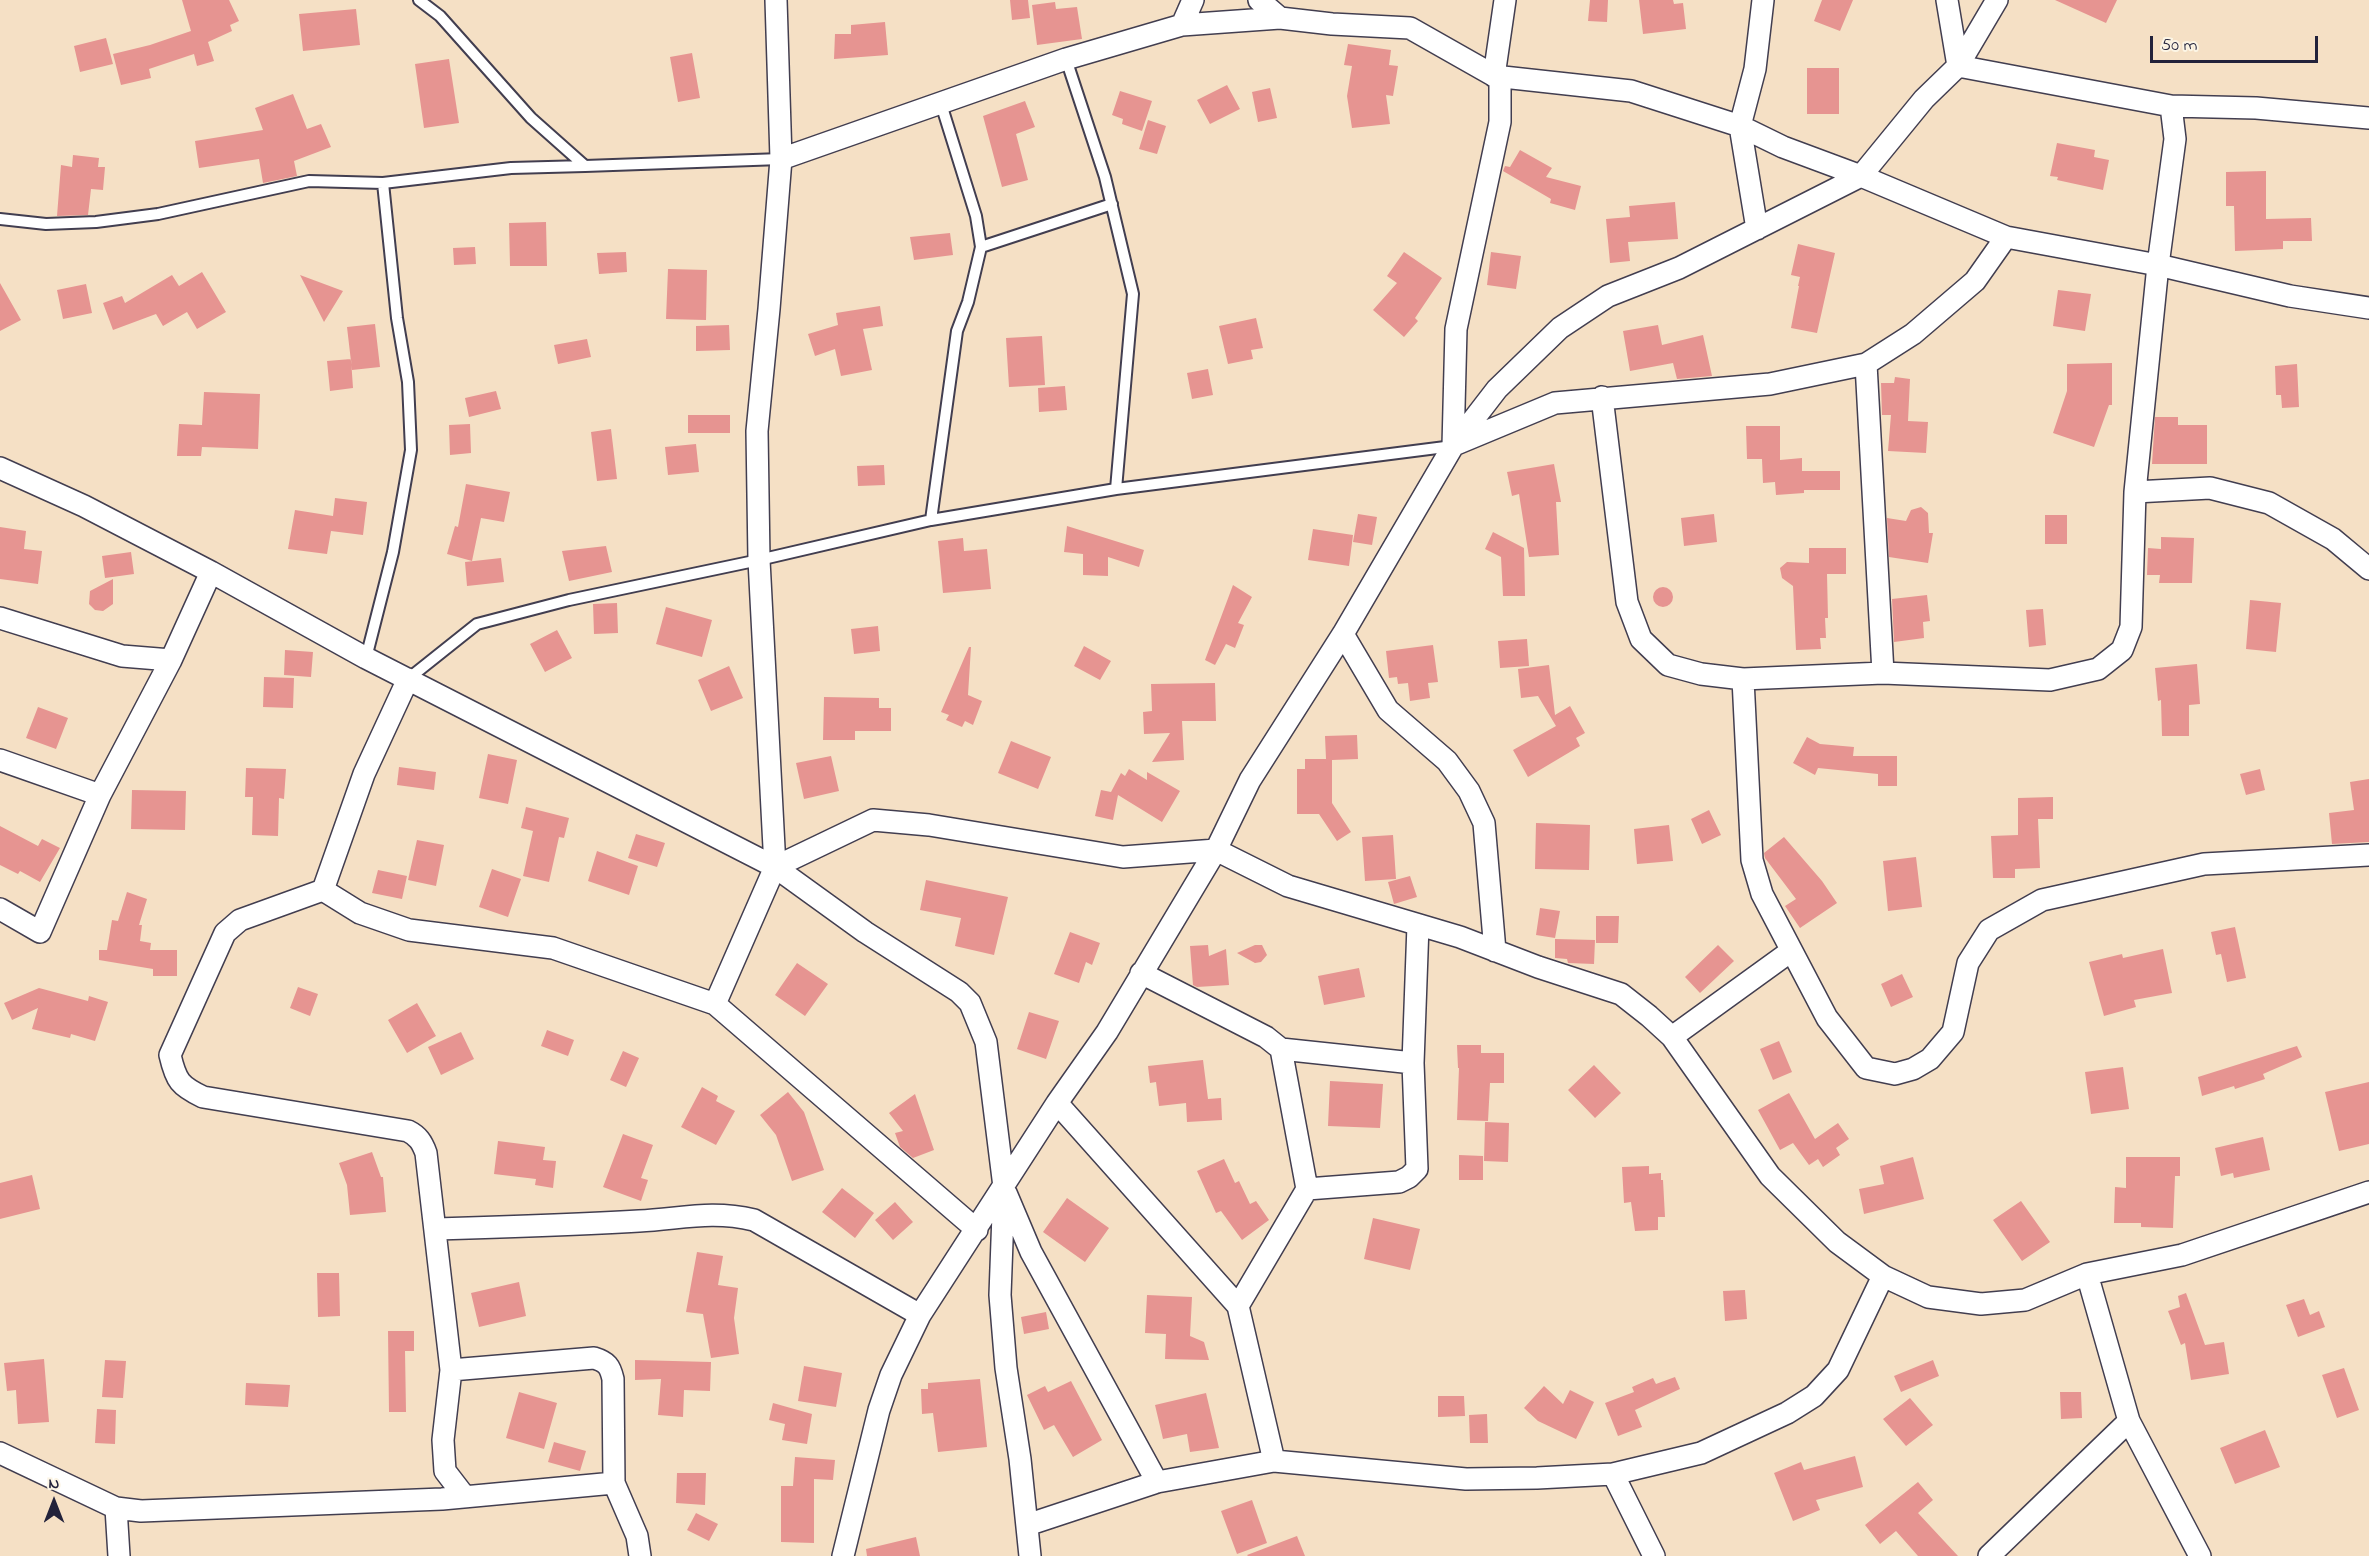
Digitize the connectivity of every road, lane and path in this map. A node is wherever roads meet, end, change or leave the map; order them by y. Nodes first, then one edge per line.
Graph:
1 (419, 0) edge
2 (776, 0) edge
3 (1193, 0) edge
4 (1259, 0) edge
5 (1505, 0) edge
6 (1763, 0) edge
7 (1947, 0) edge
8 (1997, 0) edge
9 (1280, 18) junction
10 (1182, 25) junction
11 (1066, 58) junction
12 (1958, 66) junction
13 (1494, 76) junction
14 (941, 104) junction
15 (2171, 106) junction
16 (2369, 118) edge
17 (1740, 126) junction
18 (781, 159) junction
19 (585, 166) junction
20 (1861, 176) junction
21 (383, 183) junction
22 (1112, 204) junction
23 (0, 219) edge
24 (1758, 229) junction
25 (2006, 237) junction
26 (981, 247) junction
27 (2158, 265) junction
28 (2369, 308) edge
29 (1866, 364) junction
30 (1602, 397) junction
31 (1453, 446) junction
32 (0, 468) edge
33 (1116, 489) junction
34 (2135, 492) junction
35 (931, 520) junction
36 (759, 560) junction
37 (2369, 569) edge
38 (211, 572) junction
39 (0, 618) edge
40 (1343, 634) junction
41 (366, 658) junction
42 (171, 660) junction
43 (1883, 673) junction
44 (408, 679) junction
45 (1743, 679) junction
46 (0, 760) edge
47 (100, 795) junction
48 (1216, 850) junction
49 (2369, 855) edge
50 (775, 867) junction
51 (323, 890) junction
52 (0, 909) edge
53 (1418, 925) junction
54 (1496, 951) junction
55 (1791, 951) junction
56 (1141, 972) junction
57 (715, 1004) junction
58 (1671, 1037) junction
59 (1281, 1049) junction
60 (1413, 1063) junction
61 (1057, 1102) junction
62 (1004, 1187) junction
63 (1307, 1189) junction
64 (2369, 1192) edge
65 (436, 1229) junction
66 (977, 1230) junction
67 (2087, 1274) junction
68 (1882, 1276) junction
69 (1238, 1306) junction
70 (920, 1315) junction
71 (451, 1370) junction
72 (2129, 1421) junction
73 (0, 1454) edge
74 (1274, 1461) junction
75 (1613, 1474) junction
76 (1157, 1482) junction
77 (614, 1483) junction
78 (465, 1497) junction
79 (117, 1508) junction
80 (1027, 1525) junction
81 (119, 1556) edge
82 (640, 1556) edge
83 (843, 1556) edge
84 (1030, 1556) edge
85 (1654, 1556) edge
86 (1989, 1556) edge
87 (2200, 1556) edge

1 - 19 lane
2 - 18 street
3 - 10 street
4 - 9 street
5 - 13 street
6 - 17 street
7 - 12 street
8 - 12 street
9 - 10 street
9 - 13 street
10 - 11 street
11 - 14 street
11 - 22 lane
12 - 15 street
12 - 20 street
13 - 17 street
13 - 31 street
14 - 18 street
14 - 26 lane
15 - 16 street
15 - 27 street
17 - 20 street
17 - 24 street
18 - 19 lane
18 - 36 street
19 - 21 lane
20 - 24 street
20 - 25 street
21 - 23 lane
21 - 41 lane
22 - 26 lane
22 - 33 lane
24 - 31 street
25 - 27 street
25 - 29 street
26 - 35 lane
27 - 28 street
27 - 34 street
29 - 30 street
29 - 43 street
30 - 31 street
30 - 45 street
31 - 33 lane
31 - 40 street
32 - 38 street
33 - 35 lane
34 - 37 street
34 - 43 street
35 - 36 lane
36 - 44 lane
36 - 50 street
38 - 41 street
38 - 42 street
39 - 42 street
40 - 48 street
40 - 54 street
41 - 44 street
42 - 47 street
43 - 45 street
44 - 50 street
44 - 51 street
45 - 55 street
46 - 47 street
47 - 52 street
48 - 50 street
48 - 53 street
48 - 56 street
49 - 55 street
50 - 57 street
50 - 62 street
51 - 57 street
51 - 65 street
53 - 54 street
53 - 60 street
54 - 58 street
55 - 58 street
56 - 59 street
56 - 61 street
57 - 66 street
58 - 68 street
59 - 60 street
59 - 63 street
60 - 63 street
61 - 62 street
61 - 69 street
62 - 66 street
62 - 76 street
62 - 80 street
63 - 69 street
64 - 67 street
65 - 70 street
65 - 71 street
66 - 70 street
67 - 68 street
67 - 72 street
68 - 75 street
69 - 74 street
70 - 83 street
71 - 77 street
71 - 78 street
72 - 86 street
72 - 87 street
73 - 79 street
74 - 75 street
74 - 76 street
75 - 85 street
76 - 80 street
77 - 78 street
77 - 82 street
78 - 79 street
79 - 81 street
80 - 84 street

